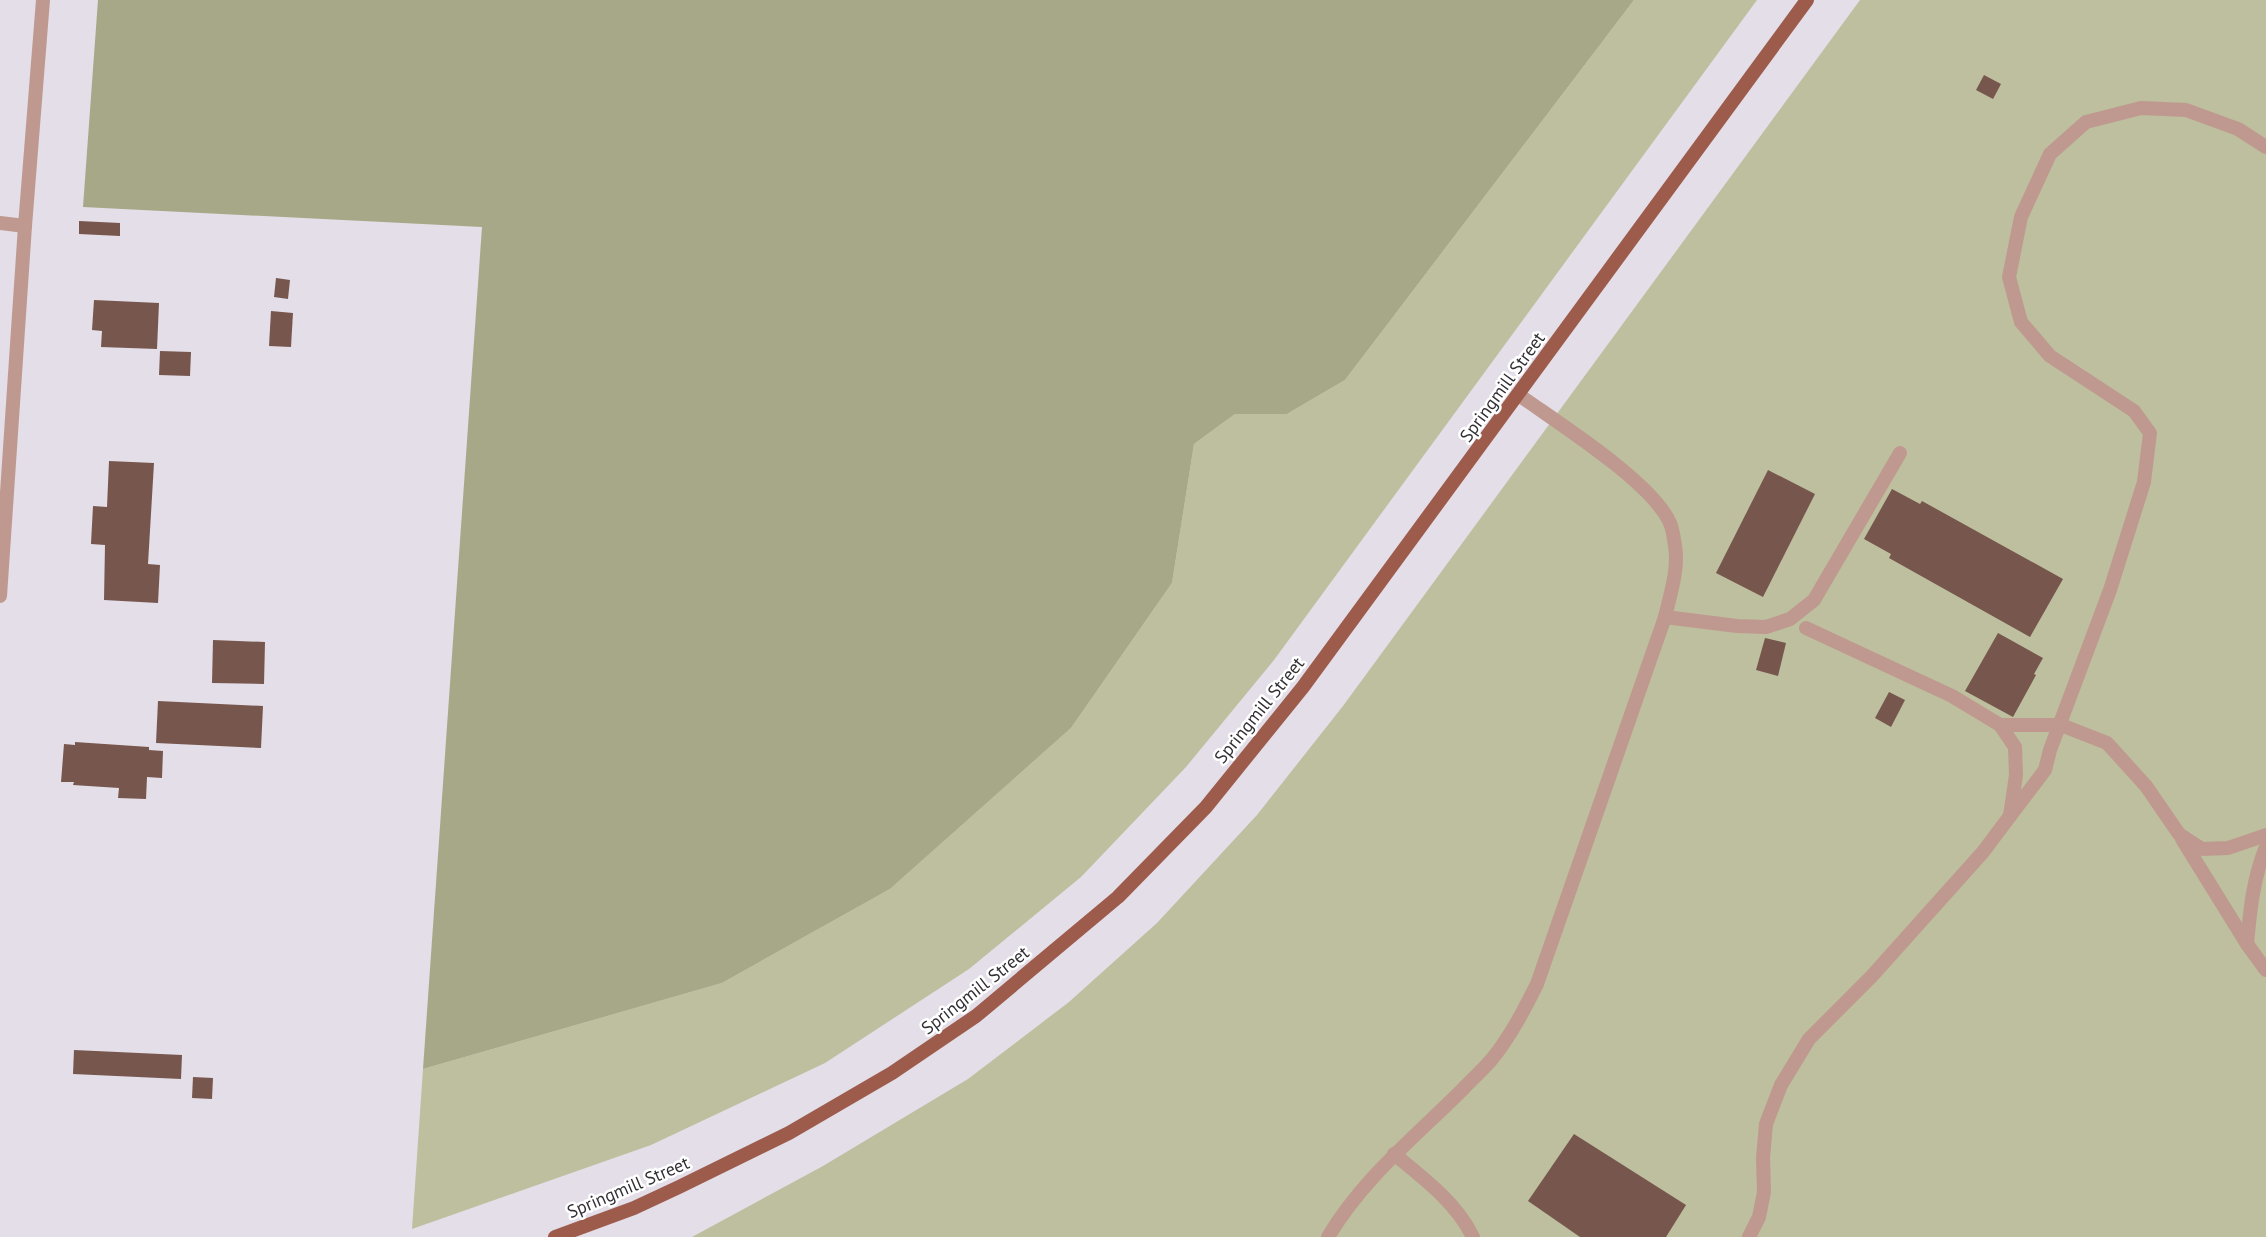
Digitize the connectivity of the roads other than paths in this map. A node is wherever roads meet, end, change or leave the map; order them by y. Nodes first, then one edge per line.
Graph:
1 (43, 0) edge
2 (1807, 0) edge
3 (2266, 147) edge
4 (0, 223) edge
5 (25, 226) junction
6 (1519, 395) junction
7 (1900, 453) dead end
8 (0, 596) edge
9 (1665, 618) junction
10 (1806, 628) dead end
11 (2000, 724) junction
12 (2061, 725) junction
13 (2010, 816) junction
14 (2179, 834) junction
15 (2266, 835) edge
16 (2266, 847) edge
17 (2247, 944) junction
18 (2266, 970) edge
19 (1394, 1154) junction
20 (555, 1237) edge
21 (1328, 1237) edge
22 (1472, 1237) edge
23 (1748, 1237) edge

1 - 5 street
2 - 6 main road, Springmill Street
3 - 12 street
4 - 5 street
5 - 8 street
6 - 9 street
6 - 20 main road, Springmill Street
7 - 9 street
9 - 19 street
10 - 11 street
11 - 12 street
11 - 13 street
12 - 13 street
12 - 14 street
13 - 23 street
14 - 15 street
14 - 17 street
16 - 17 street
17 - 18 street
19 - 21 street
19 - 22 street

